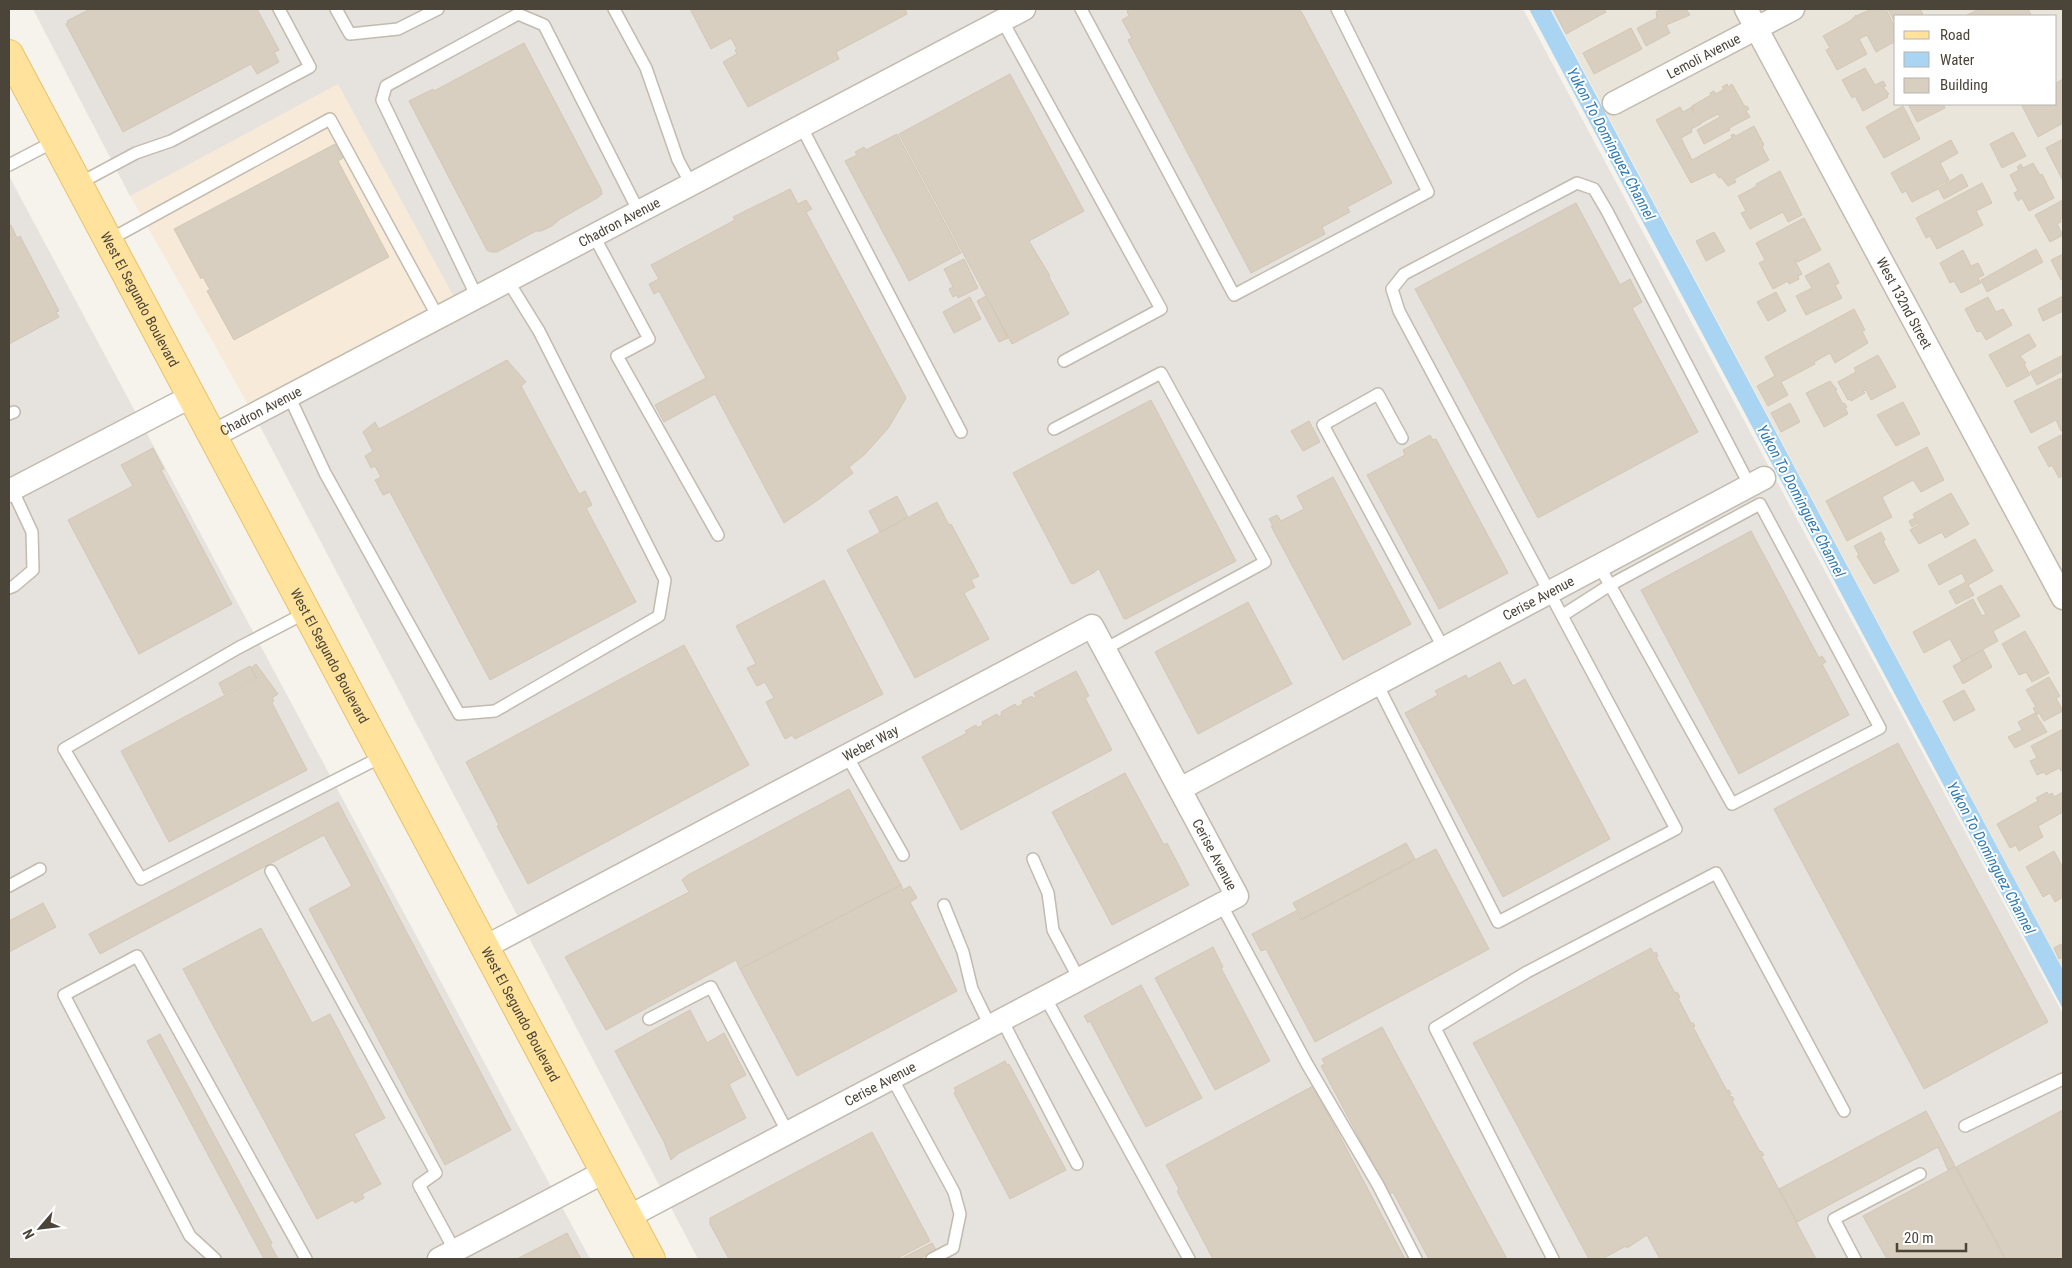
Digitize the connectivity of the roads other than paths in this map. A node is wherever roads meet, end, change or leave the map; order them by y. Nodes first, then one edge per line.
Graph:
1 (279, 9) edge
2 (336, 9) edge
3 (438, 9) edge
4 (614, 9) edge
5 (1024, 9) edge
6 (1081, 9) edge
7 (1336, 9) edge
8 (1746, 9) edge
9 (1793, 9) edge
10 (1002, 20) junction
11 (1756, 28) junction
12 (9, 54) edge
13 (1614, 103) dead end
14 (801, 126) junction
15 (55, 141) junction
16 (9, 165) edge
17 (78, 184) junction
18 (691, 184) junction
19 (638, 212) junction
20 (594, 236) junction
21 (109, 240) junction
22 (508, 281) junction
23 (477, 297) junction
24 (438, 317) junction
25 (1064, 361) dead end
26 (192, 396) junction
27 (289, 396) junction
28 (1054, 429) dead end
29 (961, 432) dead end
30 (213, 436) junction
31 (1402, 438) dead end
32 (1757, 482) joint
33 (11, 490) edge
34 (718, 535) dead end
35 (1598, 566) junction
36 (1610, 585) junction
37 (9, 588) edge
38 (1551, 592) junction
39 (2063, 598) edge
40 (307, 612) junction
41 (1562, 615) junction
42 (1105, 649) junction
43 (1444, 649) junction
44 (1377, 684) junction
45 (383, 756) junction
46 (847, 756) junction
47 (1180, 789) junction
48 (903, 854) dead end
49 (1033, 859) dead end
50 (40, 869) dead end
51 (271, 871) dead end
52 (9, 886) edge
53 (1222, 904) junction
54 (944, 905) dead end
55 (485, 947) junction
56 (1079, 979) junction
57 (1045, 997) junction
58 (649, 1019) dead end
59 (996, 1023) junction
60 (892, 1078) junction
61 (2063, 1079) edge
62 (1844, 1111) dead end
63 (1965, 1126) dead end
64 (788, 1133) junction
65 (1077, 1164) dead end
66 (604, 1172) junction
67 (1920, 1174) dead end
68 (628, 1217) junction
69 (447, 1255) edge
70 (215, 1259) edge
71 (306, 1259) edge
72 (651, 1259) edge
73 (932, 1259) edge
74 (1189, 1259) edge
75 (1416, 1259) edge
76 (1553, 1259) edge
77 (1855, 1259) edge

1 - 17 lane
2 - 3 lane
4 - 18 lane
5 - 10 street, Chadron Avenue
6 - 7 lane
8 - 11 street, West 132nd Street
9 - 11 street, Lemoli Avenue
10 - 14 street, Chadron Avenue
10 - 25 lane
11 - 13 street, Lemoli Avenue
11 - 39 street, West 132nd Street
12 - 15 main road, West El Segundo Boulevard
14 - 18 street, Chadron Avenue
14 - 29 lane
15 - 16 lane
15 - 17 main road, West El Segundo Boulevard
17 - 21 main road, West El Segundo Boulevard
18 - 19 street, Chadron Avenue
19 - 20 street, Chadron Avenue
19 - 23 lane
20 - 22 street, Chadron Avenue
20 - 34 lane
21 - 24 lane
21 - 26 main road, West El Segundo Boulevard
22 - 23 street, Chadron Avenue
22 - 27 lane
23 - 24 street, Chadron Avenue
24 - 27 street, Chadron Avenue
26 - 30 main road, West El Segundo Boulevard
26 - 33 street
27 - 30 street, Chadron Avenue
28 - 42 lane
30 - 40 main road, West El Segundo Boulevard
31 - 43 lane
32 - 35 street, Cerise Avenue
32 - 38 lane
33 - 37 lane
35 - 36 lane
35 - 38 street, Cerise Avenue
36 - 36 lane
36 - 41 lane
38 - 41 lane
38 - 43 street, Cerise Avenue
40 - 45 main road, West El Segundo Boulevard
40 - 45 lane
41 - 44 lane
42 - 46 street, Weber Way
42 - 47 street, Weber Way
43 - 44 street, Cerise Avenue
44 - 47 street, Cerise Avenue
45 - 55 main road, West El Segundo Boulevard
46 - 48 lane
46 - 55 street, Weber Way
47 - 53 street, Cerise Avenue
49 - 56 lane
50 - 52 lane
51 - 69 lane
53 - 56 street, Cerise Avenue
53 - 75 lane
54 - 59 lane
55 - 66 main road, West El Segundo Boulevard
56 - 57 street, Cerise Avenue
57 - 59 street, Cerise Avenue
57 - 74 lane
58 - 64 lane
59 - 60 street, Cerise Avenue
59 - 65 lane
60 - 64 street, Cerise Avenue
60 - 73 lane
61 - 63 lane
62 - 76 lane
64 - 68 street, Cerise Avenue
66 - 68 main road, West El Segundo Boulevard
66 - 69 street
67 - 77 lane
68 - 72 main road, West El Segundo Boulevard
70 - 71 lane

